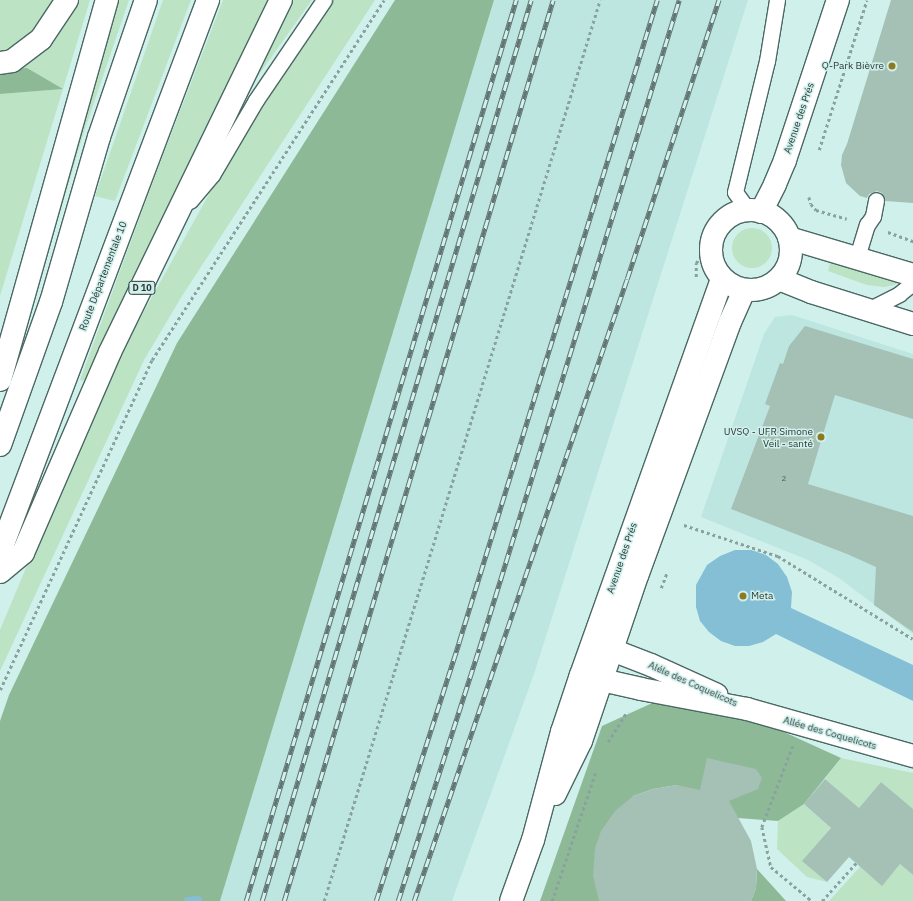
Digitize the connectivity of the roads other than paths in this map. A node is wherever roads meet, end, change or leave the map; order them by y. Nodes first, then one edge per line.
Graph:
1 (67, 0) edge
2 (107, 0) edge
3 (146, 0) edge
4 (208, 0) edge
5 (281, 0) edge
6 (324, 0) edge
7 (777, 0) edge
8 (838, 0) edge
9 (0, 63) edge
10 (876, 200) dead end
11 (754, 211) junction
12 (177, 216) junction
13 (789, 238) junction
14 (858, 258) junction
15 (913, 275) edge
16 (722, 279) junction
17 (779, 279) junction
18 (913, 279) edge
19 (744, 290) junction
20 (868, 310) junction
21 (913, 324) edge
22 (0, 380) edge
23 (0, 445) edge
24 (0, 552) edge
25 (0, 572) edge
26 (602, 646) junction
27 (581, 675) junction
28 (602, 681) junction
29 (747, 709) junction
30 (913, 756) edge
31 (533, 840) junction
32 (511, 901) edge

1 - 9 main road
2 - 22 main road
3 - 23 main road
4 - 24 main road, Route Départementale 10
5 - 12 main road, D 10
6 - 12 lane
7 - 11 lane
8 - 11 main road, Avenue des Prés
10 - 14 lane
11 - 13 main road
11 - 16 main road
12 - 25 main road, D 10
13 - 14 main road
13 - 17 main road
14 - 15 main road
16 - 19 main road
16 - 26 main road, Avenue des Prés
17 - 19 main road
17 - 20 main road
18 - 20 lane
19 - 26 main road, Avenue des Prés
20 - 21 main road
26 - 27 main road, Avenue des Prés
26 - 28 main road, Avenue des Prés
26 - 29 main road, Aléle des Coquelicots
27 - 28 main road, Aléle des Coquelicots
27 - 31 main road, Avenue des Prés
28 - 29 main road, Aléle des Coquelicots
28 - 31 main road, Avenue des Prés
29 - 30 main road, Allée des Coquelicots
31 - 32 main road, Avenue des Prés

